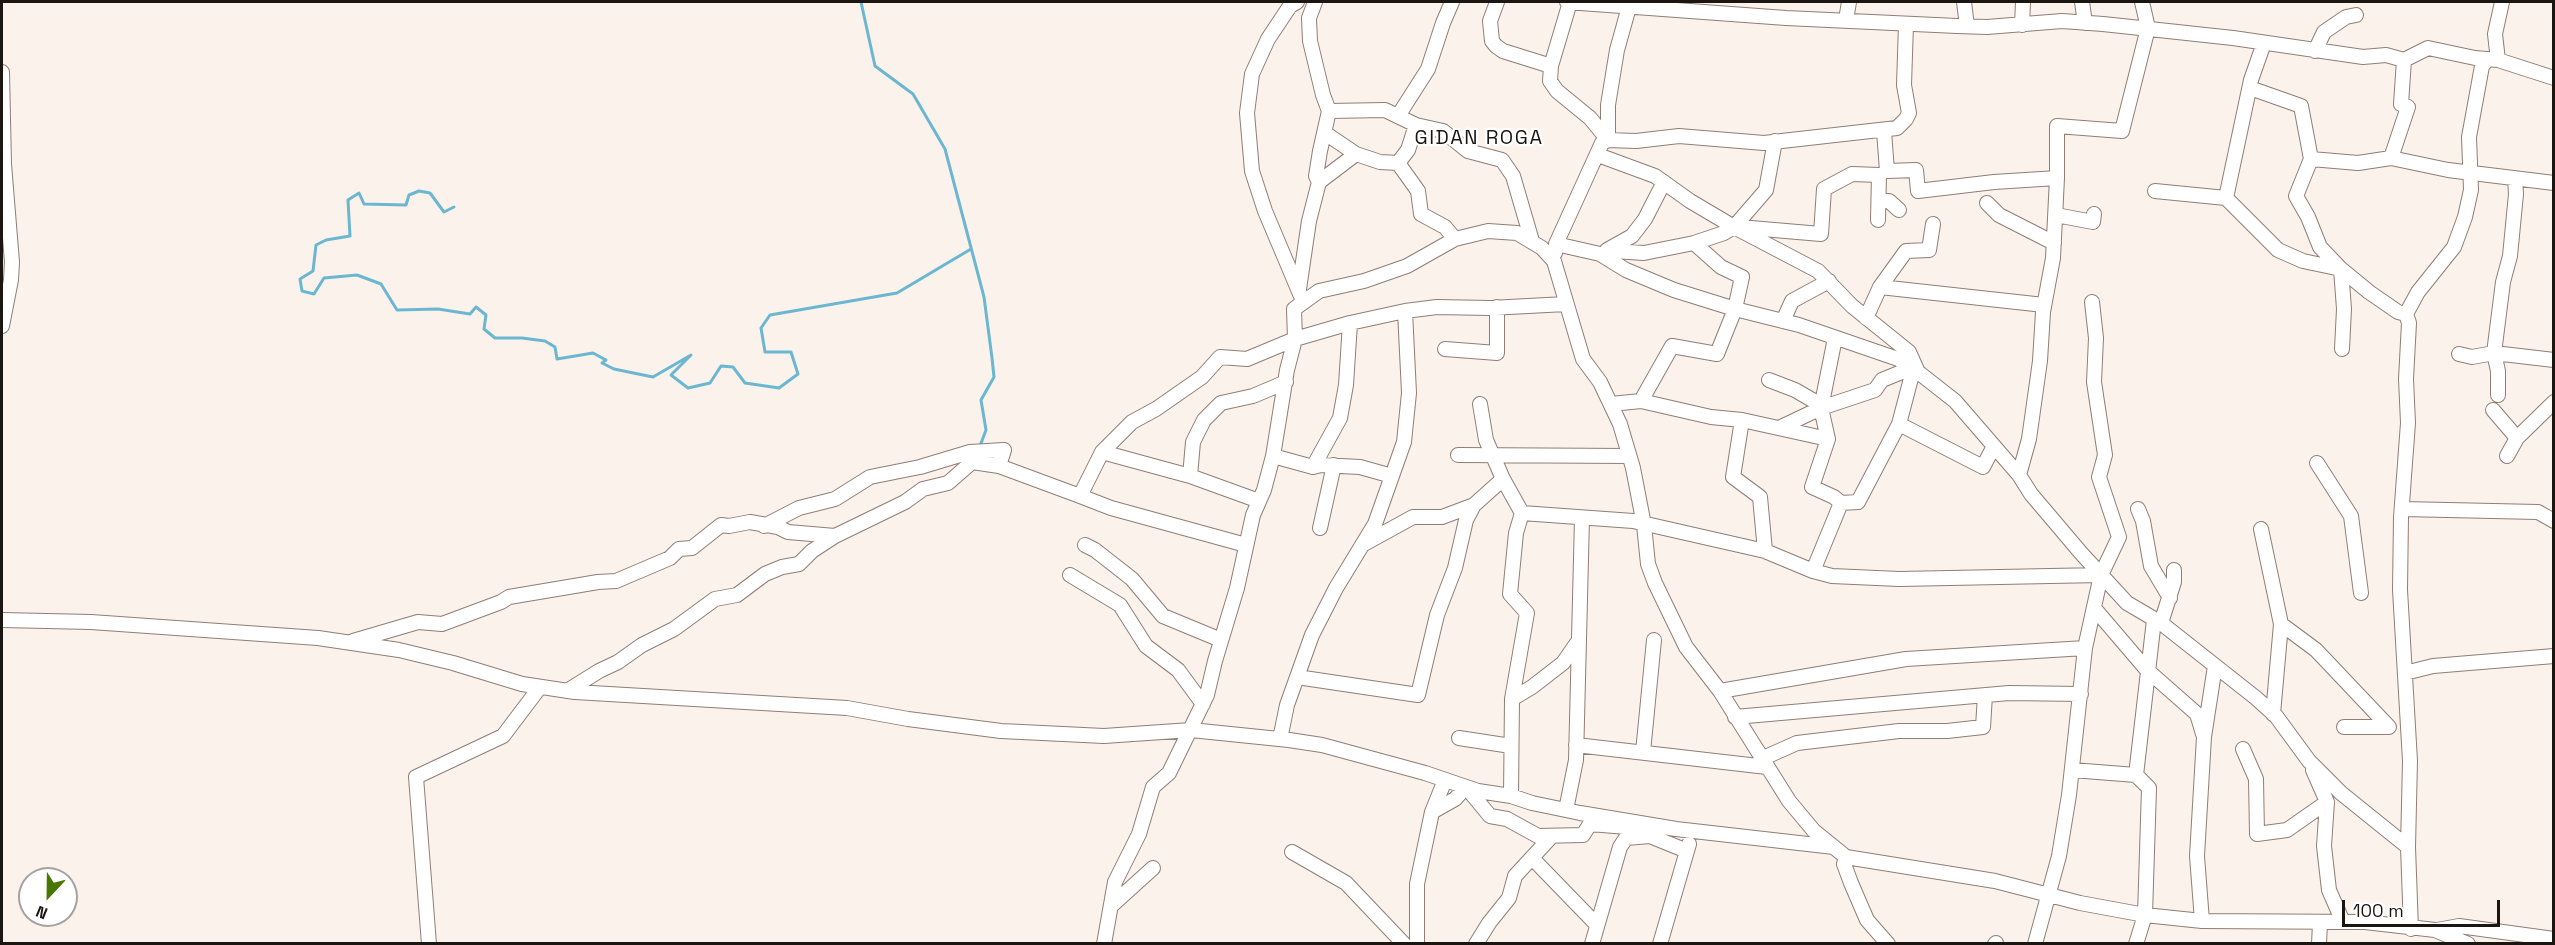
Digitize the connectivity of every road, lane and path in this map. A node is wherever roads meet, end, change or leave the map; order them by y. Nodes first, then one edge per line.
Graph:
1 (1297, 2) edge
2 (1315, 2) edge
3 (1452, 2) edge
4 (1497, 2) edge
5 (1568, 2) edge
6 (1849, 2) edge
7 (1964, 2) edge
8 (2023, 2) edge
9 (2082, 2) edge
10 (2142, 2) edge
11 (2502, 2) edge
12 (1660, 5) edge
13 (1629, 7) junction
14 (1723, 7) edge
15 (2356, 15) dead end
16 (1846, 20) junction
17 (2085, 23) junction
18 (1906, 24) junction
19 (2022, 25) junction
20 (1967, 26) junction
21 (2148, 28) junction
22 (2264, 43) junction
23 (2315, 51) junction
24 (2493, 59) junction
25 (2404, 60) junction
26 (1551, 66) junction
27 (2, 72) edge
28 (2553, 78) edge
29 (2250, 88) junction
30 (1329, 111) junction
31 (1398, 116) junction
32 (1416, 125) junction
33 (1884, 131) junction
34 (1325, 134) junction
35 (1608, 140) junction
36 (1774, 141) junction
37 (1356, 154) junction
38 (1598, 155) junction
39 (2391, 158) junction
40 (2311, 159) junction
41 (1398, 163) junction
42 (1883, 173) junction
43 (2471, 173) junction
44 (2515, 177) junction
45 (2057, 178) junction
46 (1319, 182) junction
47 (1664, 182) junction
48 (2553, 183) edge
49 (2155, 190) dead end
50 (2226, 198) junction
51 (1879, 201) junction
52 (1987, 203) dead end
53 (1899, 210) dead end
54 (2094, 214) dead end
55 (2056, 215) junction
56 (1878, 220) dead end
57 (1933, 224) dead end
58 (1734, 227) junction
59 (1455, 239) junction
60 (1532, 241) junction
61 (1694, 243) junction
62 (2054, 243) junction
63 (1556, 244) junction
64 (1666, 249) junction
65 (1600, 254) junction
66 (1704, 254) junction
67 (1554, 261) junction
68 (2341, 269) junction
69 (1829, 281) junction
70 (1880, 287) junction
71 (1301, 296) junction
72 (2092, 302) dead end
73 (1566, 304) junction
74 (2044, 305) junction
75 (1497, 307) junction
76 (1735, 309) junction
77 (1405, 311) junction
78 (2406, 314) junction
79 (1866, 318) junction
80 (1783, 321) junction
81 (1350, 323) junction
82 (2, 326) edge
83 (1835, 338) junction
84 (1295, 339) junction
85 (2342, 349) dead end
86 (1445, 350) dead end
87 (2494, 353) junction
88 (2458, 354) dead end
89 (2553, 360) edge
90 (1914, 368) junction
91 (1769, 380) dead end
92 (1286, 382) junction
93 (2498, 396) dead end
94 (1641, 401) junction
95 (2553, 402) edge
96 (1480, 404) dead end
97 (1611, 404) junction
98 (1821, 406) junction
99 (2493, 410) dead end
100 (1742, 420) junction
101 (1899, 424) junction
102 (1779, 428) junction
103 (2517, 438) junction
104 (1828, 439) junction
105 (1994, 446) junction
106 (1102, 452) junction
107 (1458, 455) dead end
108 (1493, 455) junction
109 (1273, 456) junction
110 (1629, 456) junction
111 (2507, 456) dead end
112 (2317, 463) dead end
113 (1334, 465) junction
114 (999, 466) junction
115 (1313, 467) junction
116 (2019, 475) junction
117 (1190, 476) junction
118 (1392, 476) junction
119 (1503, 479) junction
120 (1080, 495) junction
121 (1259, 501) junction
122 (1840, 503) junction
123 (1474, 505) junction
124 (2138, 509) dead end
125 (2402, 509) junction
126 (1522, 513) junction
127 (1582, 518) junction
128 (2553, 521) edge
129 (1644, 525) junction
130 (764, 526) junction
131 (1320, 528) dead end
132 (2261, 529) dead end
133 (835, 536) junction
134 (1084, 545) dead end
135 (1246, 545) junction
136 (1360, 546) junction
137 (1766, 551) junction
138 (2174, 570) dead end
139 (1813, 571) junction
140 (1070, 575) dead end
141 (2101, 575) junction
142 (2361, 593) dead end
143 (2170, 598) junction
144 (2094, 608) junction
145 (2, 620) edge
146 (2158, 621) junction
147 (2282, 624) junction
148 (1580, 639) junction
149 (1221, 640) junction
150 (1654, 640) dead end
151 (348, 643) junction
152 (2085, 648) junction
153 (2553, 656) edge
154 (2215, 666) junction
155 (2147, 670) junction
156 (2405, 673) junction
157 (1297, 677) junction
158 (540, 687) junction
159 (567, 691) junction
160 (1720, 691) junction
161 (2081, 694) junction
162 (1985, 695) junction
163 (1512, 699) junction
164 (1203, 704) junction
165 (2273, 714) junction
166 (1735, 717) junction
167 (2344, 727) dead end
168 (1191, 730) junction
169 (2205, 737) junction
170 (1459, 738) dead end
171 (1280, 740) junction
172 (1576, 745) junction
173 (1511, 746) junction
174 (2243, 749) dead end
175 (1643, 752) junction
176 (2310, 761) junction
177 (1764, 763) junction
178 (2072, 770) junction
179 (2136, 775) junction
180 (1444, 780) junction
181 (1466, 787) junction
182 (1511, 796) junction
183 (2327, 802) junction
184 (1566, 810) junction
185 (1432, 812) junction
186 (1694, 831) junction
187 (1650, 836) junction
188 (1551, 837) junction
189 (2408, 847) junction
190 (1687, 850) junction
191 (1292, 852) dead end
192 (1841, 852) junction
193 (1532, 858) junction
194 (1154, 868) dead end
195 (2050, 895) junction
196 (1111, 906) junction
197 (2145, 915) junction
198 (2202, 921) junction
199 (2343, 922) junction
200 (2320, 923) junction
201 (1597, 925) junction
202 (2412, 929) junction
203 (2435, 930) junction
204 (2553, 939) edge
205 (429, 944) edge
206 (1104, 944) edge
207 (1404, 944) edge
208 (1417, 944) edge
209 (1476, 944) edge
210 (1592, 944) edge
211 (1660, 944) edge
212 (1888, 944) edge
213 (2035, 944) edge
214 (2136, 944) edge
215 (2319, 944) edge
216 (2468, 944) edge

1 - 71 street
2 - 30 street
3 - 31 street
4 - 26 street
5 - 13 street
5 - 26 street
6 - 16 street
7 - 20 street
8 - 19 street
9 - 17 street
10 - 21 street
11 - 24 street
12 - 13 street
12 - 14 street
13 - 35 street
14 - 16 street
15 - 23 street
16 - 18 street
17 - 19 street
17 - 21 street
18 - 20 street
18 - 33 street
19 - 20 street
21 - 22 street
21 - 45 street
22 - 23 street
22 - 29 street
23 - 25 street
24 - 25 street
24 - 28 street
24 - 43 street
25 - 39 street
26 - 35 street
27 - 82 street
29 - 40 street
29 - 50 street
30 - 31 street
30 - 34 street
31 - 32 street
32 - 41 street
32 - 60 street
33 - 36 street
33 - 42 street
34 - 37 street
34 - 46 street
35 - 36 street
35 - 38 street
36 - 58 street
37 - 41 street
37 - 46 street
38 - 47 street
38 - 63 street
39 - 40 street
39 - 43 street
40 - 68 street
41 - 59 street
42 - 45 street
42 - 51 street
42 - 58 street
43 - 44 street
43 - 78 street
44 - 48 street
44 - 87 street
45 - 55 street
46 - 71 street
47 - 58 street
47 - 65 street
49 - 50 street
50 - 68 street
51 - 53 street
51 - 56 street
52 - 62 street
54 - 55 street
55 - 62 street
57 - 70 street
58 - 61 street
58 - 69 street
59 - 60 street
59 - 71 street
60 - 67 street
61 - 64 street
61 - 66 street
62 - 74 street
63 - 65 street
63 - 67 street
64 - 65 street
64 - 66 street
65 - 76 street
66 - 76 street
67 - 73 street
68 - 78 street
68 - 85 street
69 - 79 street
69 - 80 street
70 - 74 street
70 - 79 street
71 - 84 street
72 - 141 street
73 - 75 street
73 - 97 street
74 - 116 street
75 - 77 street
75 - 86 street
76 - 80 street
76 - 94 street
77 - 81 street
77 - 118 street
78 - 125 street
79 - 90 street
80 - 83 street
81 - 84 street
81 - 115 street
83 - 90 street
83 - 98 street
84 - 92 street
84 - 106 street
87 - 88 street
87 - 89 street
87 - 93 street
90 - 98 street
90 - 101 street
90 - 105 street
91 - 98 street
92 - 109 street
92 - 117 street
94 - 97 street
94 - 100 street
95 - 103 street
96 - 108 street
97 - 110 street
98 - 102 street
98 - 104 street
99 - 103 street
100 - 102 street
100 - 137 street
101 - 105 street
101 - 122 street
102 - 104 street
103 - 111 street
104 - 122 street
105 - 116 street
106 - 117 street
106 - 120 street
107 - 108 street
108 - 110 street
108 - 119 street
109 - 115 street
109 - 121 street
110 - 129 street
112 - 142 street
113 - 115 street
113 - 118 street
113 - 131 street
114 - 120 street
114 - 130 street
114 - 133 street
116 - 141 street
117 - 121 street
118 - 136 street
119 - 123 street
119 - 126 street
120 - 135 street
121 - 135 street
122 - 139 street
123 - 136 street
123 - 157 street
124 - 143 street
125 - 128 street
125 - 156 street
126 - 127 street
126 - 163 street
127 - 129 street
127 - 148 street
129 - 137 street
129 - 160 street
130 - 133 street
130 - 151 street
132 - 147 street
133 - 159 street
134 - 149 street
135 - 149 street
136 - 157 street
137 - 139 street
138 - 143 street
139 - 141 street
140 - 164 street
141 - 144 street
141 - 146 street
143 - 146 street
144 - 152 street
144 - 155 street
145 - 151 street
146 - 154 street
146 - 155 street
147 - 165 street
147 - 167 street
148 - 163 street
148 - 172 street
149 - 164 street
150 - 175 street
151 - 158 street
152 - 160 street
152 - 161 street
153 - 156 street
154 - 165 street
154 - 169 street
155 - 169 street
155 - 179 street
156 - 189 street
157 - 171 street
158 - 159 street
158 - 205 street
159 - 168 street
160 - 166 street
161 - 162 street
161 - 178 street
162 - 166 street
162 - 177 street
163 - 173 street
164 - 168 street
165 - 176 street
166 - 177 street
168 - 171 street
168 - 196 street
169 - 198 street
170 - 173 street
171 - 180 street
172 - 175 street
172 - 184 street
173 - 182 street
174 - 183 street
175 - 177 street
176 - 183 street
176 - 189 street
177 - 192 street
178 - 179 street
178 - 195 street
179 - 197 street
180 - 181 street
180 - 185 street
181 - 182 street
181 - 185 street
181 - 188 street
182 - 184 street
183 - 199 street
184 - 186 street
185 - 208 street
186 - 190 street
186 - 192 street
187 - 188 street
187 - 190 street
187 - 201 street
188 - 193 street
189 - 202 street
190 - 211 street
191 - 207 street
192 - 195 street
192 - 212 street
193 - 201 street
193 - 209 street
194 - 196 street
195 - 197 street
195 - 213 street
196 - 206 street
197 - 198 street
197 - 214 street
198 - 200 street
199 - 200 street
199 - 202 street
200 - 215 street
201 - 210 street
202 - 203 street
203 - 204 street
203 - 216 street

